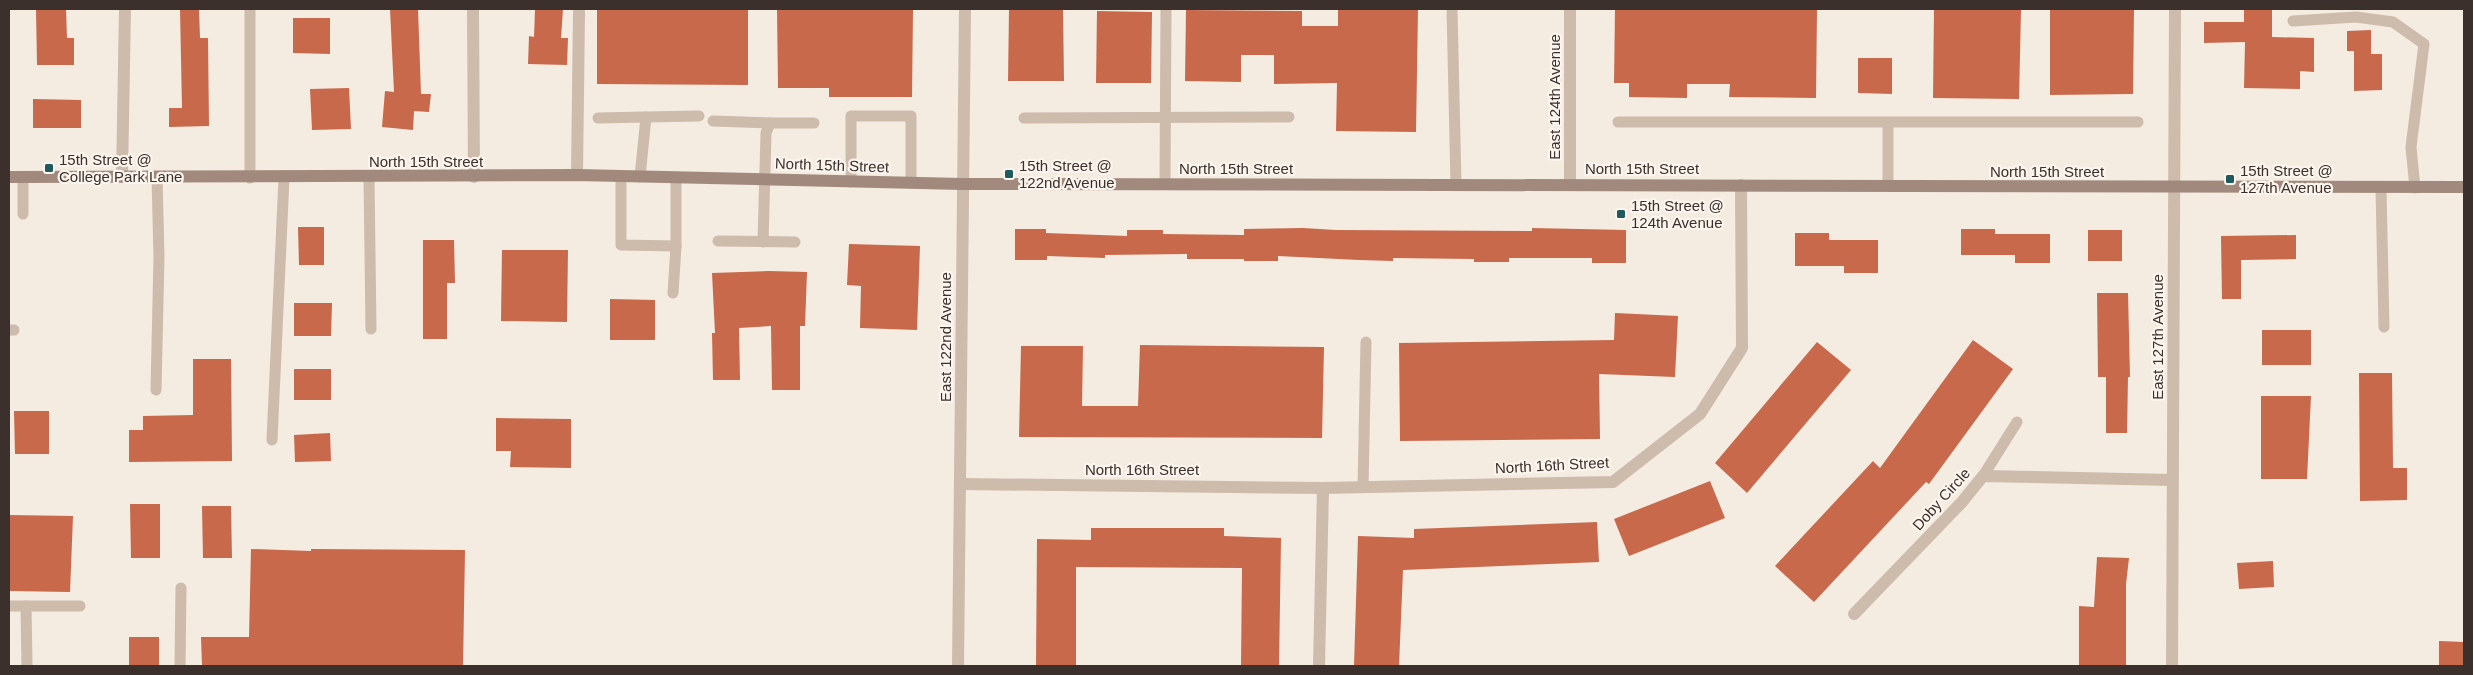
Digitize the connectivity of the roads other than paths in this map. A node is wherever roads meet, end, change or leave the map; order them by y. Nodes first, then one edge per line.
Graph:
1 (126, 9) edge
2 (250, 9) edge
3 (473, 9) edge
4 (965, 9) edge
5 (1166, 9) edge
6 (1452, 9) edge
7 (1570, 9) edge
8 (2175, 9) edge
9 (579, 12) dead end
10 (2293, 21) dead end
11 (699, 116) dead end
12 (646, 117) junction
13 (1289, 117) dead end
14 (598, 118) dead end
15 (1024, 118) dead end
16 (1166, 118) junction
17 (713, 121) dead end
18 (1618, 122) dead end
19 (2138, 122) dead end
20 (770, 123) junction
21 (814, 123) dead end
22 (1888, 123) junction
23 (577, 175) junction
24 (621, 176) junction
25 (9, 177) edge
26 (23, 177) junction
27 (122, 177) junction
28 (157, 177) junction
29 (474, 177) junction
30 (640, 177) junction
31 (250, 178) junction
32 (284, 178) junction
33 (369, 178) junction
34 (676, 178) junction
35 (764, 179) junction
36 (851, 182) junction
37 (911, 184) junction
38 (962, 184) junction
39 (1165, 184) junction
40 (1456, 184) junction
41 (1570, 184) junction
42 (1740, 185) junction
43 (1888, 186) junction
44 (2174, 188) junction
45 (2381, 188) junction
46 (2415, 188) junction
47 (2464, 188) edge
48 (23, 214) dead end
49 (718, 241) dead end
50 (763, 242) junction
51 (796, 242) dead end
52 (676, 246) junction
53 (673, 293) dead end
54 (2384, 327) dead end
55 (371, 328) dead end
56 (1366, 342) dead end
57 (156, 390) dead end
58 (2017, 422) dead end
59 (272, 440) dead end
60 (1983, 476) junction
61 (2172, 480) junction
62 (961, 484) junction
63 (1363, 487) junction
64 (1323, 488) junction
65 (181, 588) dead end
66 (9, 606) edge
67 (26, 606) junction
68 (80, 606) dead end
69 (1854, 614) dead end
70 (27, 666) edge
71 (180, 666) edge
72 (958, 666) edge
73 (1319, 666) edge
74 (2172, 666) edge

1 - 27 street
2 - 31 lane
3 - 29 street
4 - 38 street, East 122nd Avenue
5 - 16 lane
6 - 40 lane
7 - 41 street, East 124th Avenue
8 - 44 street, East 127th Avenue
9 - 23 street
10 - 46 lane
11 - 12 lane
12 - 14 lane
12 - 30 lane
13 - 16 lane
15 - 16 lane
16 - 39 lane
17 - 20 lane
18 - 22 lane
19 - 22 lane
20 - 21 lane
20 - 35 lane
22 - 43 lane
23 - 24 street, North 15th Street
23 - 29 street, North 15th Street
24 - 30 street, North 15th Street
24 - 52 lane
25 - 26 street, North 15th Street
26 - 27 street, North 15th Street
26 - 48 lane
27 - 28 street, North 15th Street
28 - 31 street, North 15th Street
28 - 57 lane
29 - 33 street, North 15th Street
30 - 34 street, North 15th Street
31 - 32 street, North 15th Street
32 - 33 street, North 15th Street
32 - 59 lane
33 - 55 lane
34 - 35 street, North 15th Street
34 - 52 lane
35 - 36 street, North 15th Street
35 - 50 lane
36 - 37 street, North 15th Street
36 - 37 lane
37 - 38 street, North 15th Street
38 - 39 street, North 15th Street
38 - 62 street, East 122nd Avenue
39 - 40 street, North 15th Street
40 - 41 street, North 15th Street
41 - 42 street, North 15th Street
42 - 43 street, North 15th Street
42 - 63 street, North 16th Street
43 - 44 street, North 15th Street
44 - 45 street, North 15th Street
44 - 61 street, East 127th Avenue
45 - 46 street, North 15th Street
45 - 54 lane
46 - 47 street, North 15th Street
49 - 50 lane
50 - 51 lane
52 - 53 lane
56 - 63 lane
58 - 60 lane
60 - 61 street, Doby Circle
60 - 69 street, Doby Circle
61 - 74 street, East 127th Avenue
62 - 64 street, North 16th Street
62 - 72 street, East 122nd Avenue
63 - 64 street, North 16th Street
64 - 73 street
65 - 71 lane
66 - 67 lane
67 - 68 lane
67 - 70 lane

